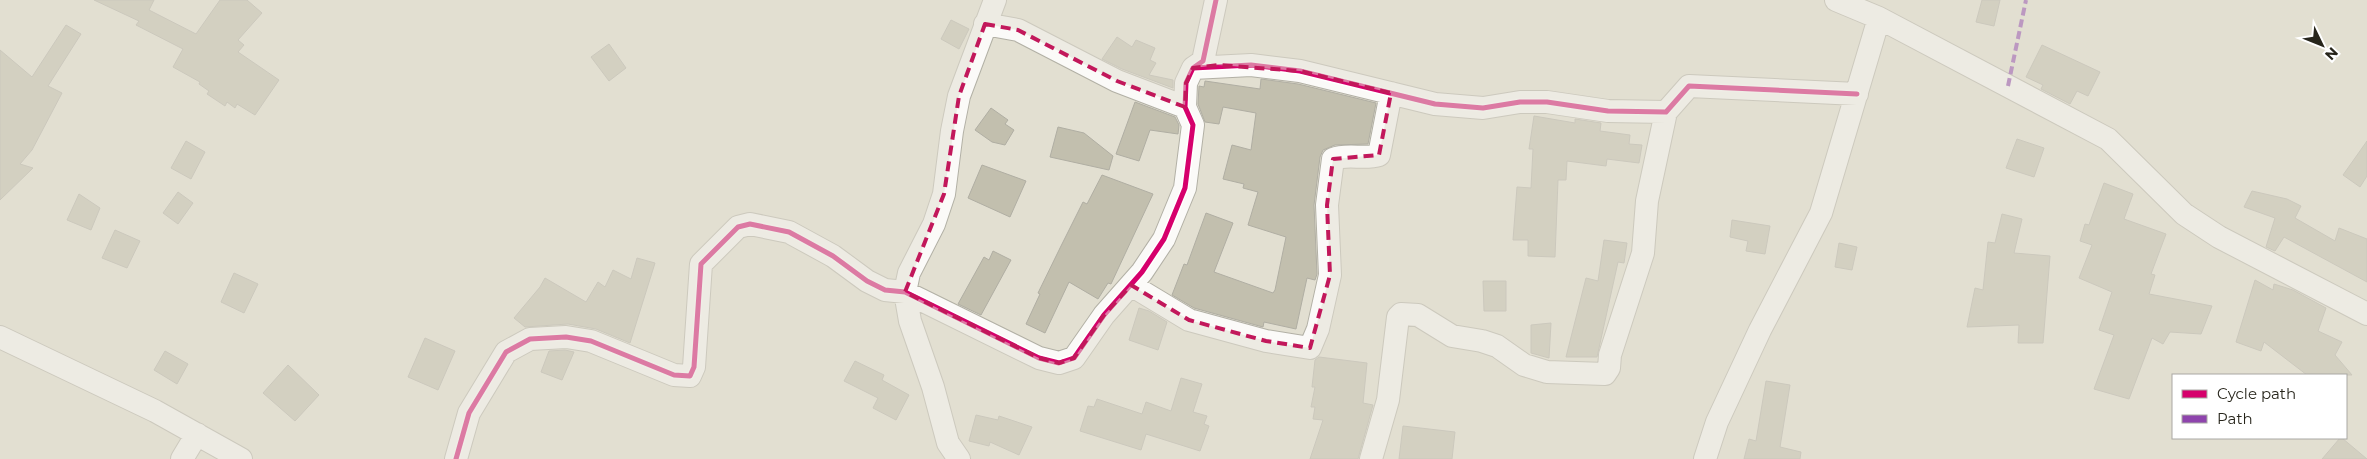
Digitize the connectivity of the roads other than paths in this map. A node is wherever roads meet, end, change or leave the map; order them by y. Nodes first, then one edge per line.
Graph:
1 (995, 0) edge
2 (1216, 0) edge
3 (1836, 0) edge
4 (1880, 18) junction
5 (985, 24) junction
6 (1193, 68) junction
7 (1391, 93) junction
8 (1857, 94) junction
9 (1185, 107) junction
10 (1666, 112) junction
11 (1130, 285) junction
12 (905, 292) junction
13 (2367, 314) edge
14 (0, 337) edge
15 (197, 434) junction
16 (182, 459) edge
17 (241, 459) edge
18 (456, 459) edge
19 (959, 459) edge
20 (1371, 459) edge
21 (1705, 459) edge

1 - 5 street
2 - 6 street
3 - 4 street
4 - 8 street
4 - 13 street
5 - 9 street
5 - 12 street
6 - 7 street
6 - 9 street
7 - 10 street
7 - 11 street
8 - 10 street
8 - 21 street
9 - 11 street
10 - 20 street
11 - 12 street
12 - 18 street
12 - 19 street
14 - 15 street
15 - 16 street
15 - 17 street

